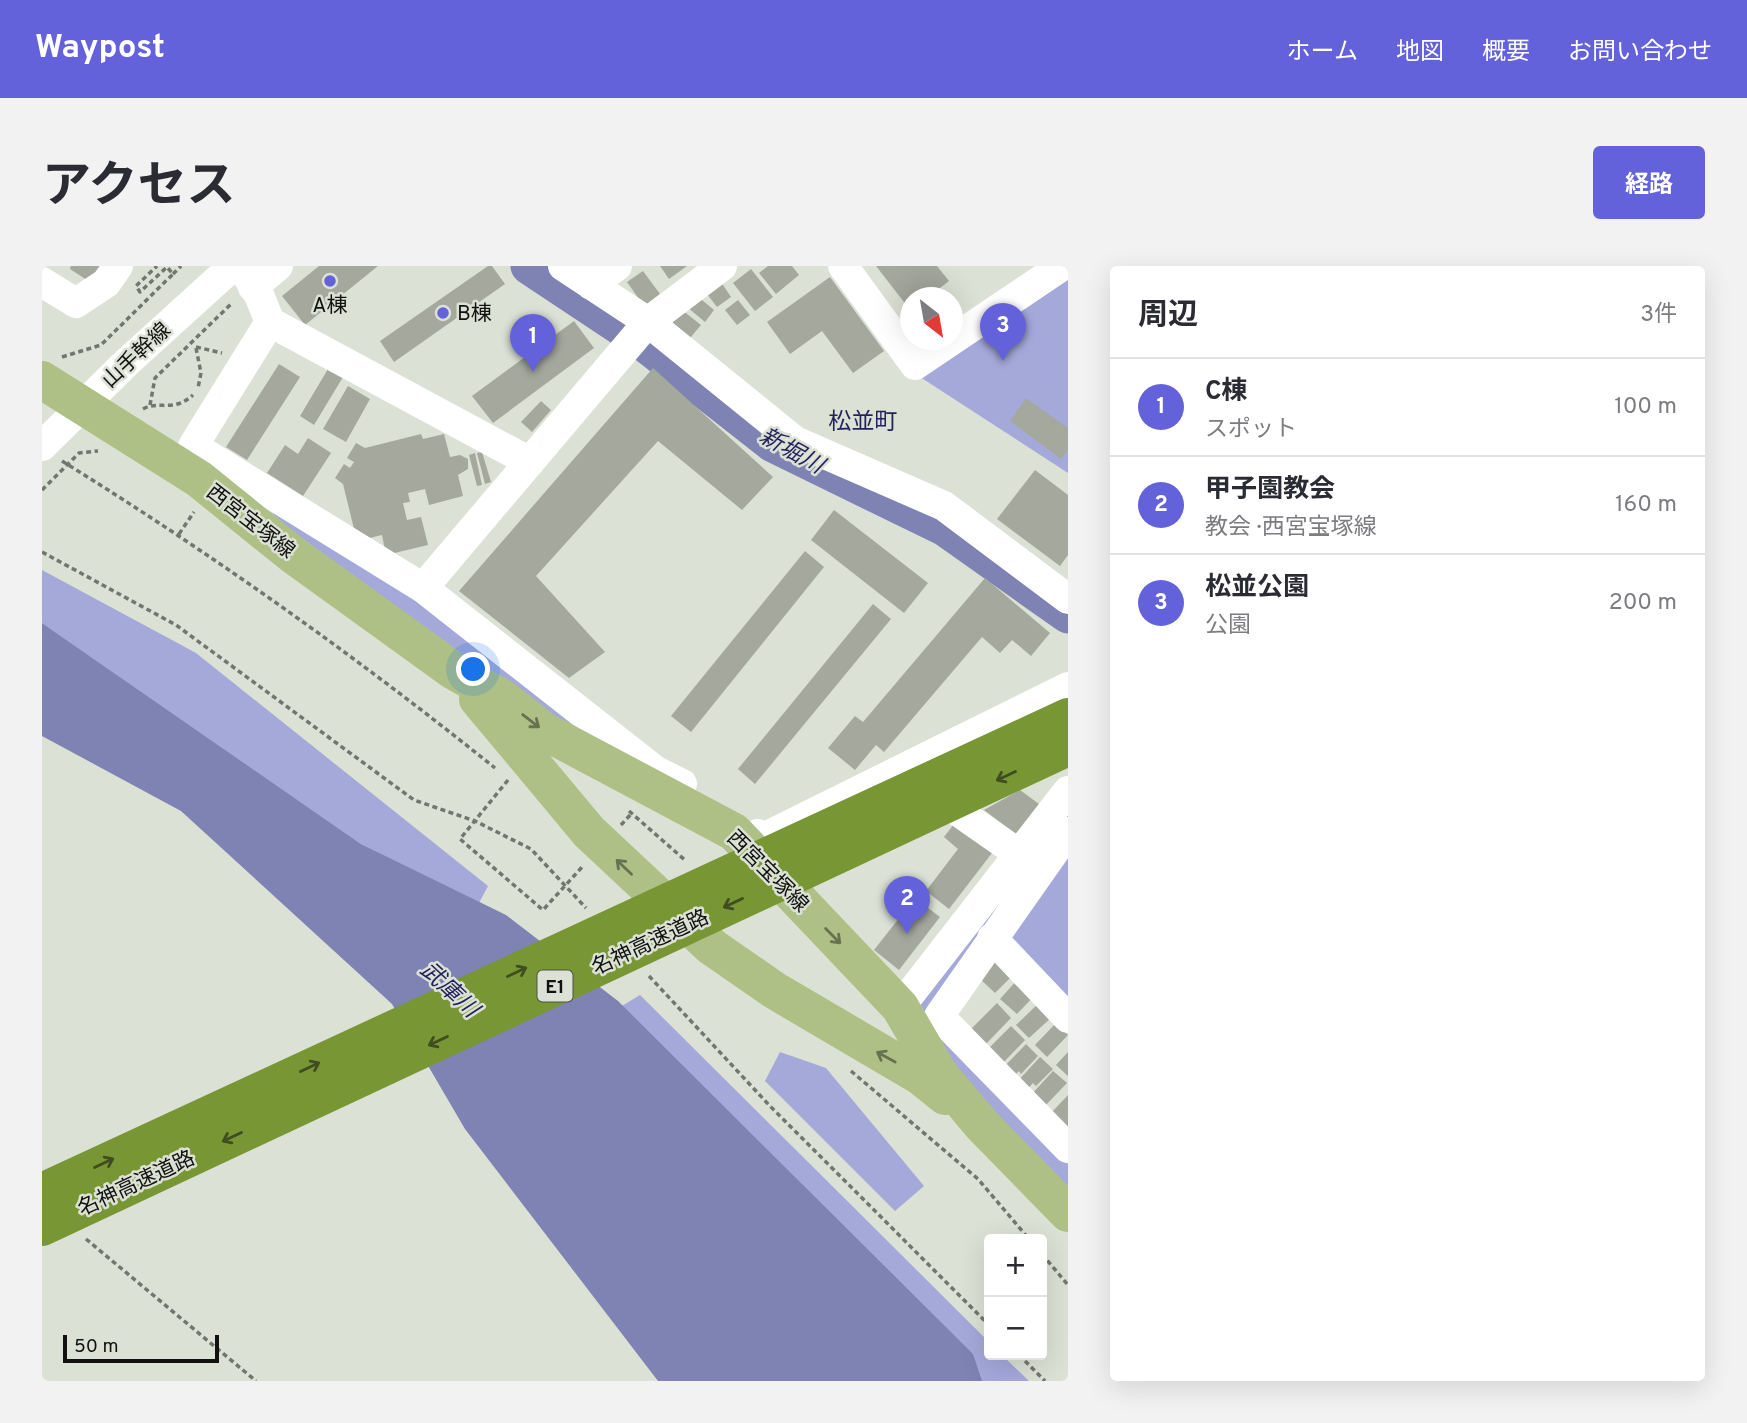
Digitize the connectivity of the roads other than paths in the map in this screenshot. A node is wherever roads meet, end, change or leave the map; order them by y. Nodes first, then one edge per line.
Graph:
1 (118, 266) edge
2 (278, 266) edge
3 (563, 266) edge
4 (617, 266) edge
5 (722, 266) edge
6 (843, 266) edge
7 (1062, 266) edge
8 (42, 282) edge
9 (242, 282) edge
10 (591, 285) junction
11 (270, 322) junction
12 (640, 332) junction
13 (51, 370) edge
14 (75, 433) junction
15 (42, 446) edge
16 (530, 462) junction
17 (423, 588) junction
18 (1068, 598) edge
19 (454, 671) junction
20 (1068, 687) edge
21 (1068, 717) edge
22 (1068, 747) edge
23 (899, 771) junction
24 (1068, 791) edge
25 (1068, 832) edge
26 (1019, 854) junction
27 (992, 938) junction
28 (900, 1007) junction
29 (1068, 1018) edge
30 (982, 1125) junction
31 (1068, 1148) edge
32 (42, 1192) edge
33 (1065, 1210) edge
34 (42, 1227) edge

1 - 8 street
2 - 9 street, 山手幹線
3 - 10 street
4 - 10 street
5 - 12 street
6 - 7 street
9 - 11 street
9 - 14 street, 山手幹線
10 - 12 street
11 - 16 street
11 - 17 street
12 - 16 street
12 - 18 street
13 - 14 main road, 西宮宝塚線
14 - 15 street, 山手幹線
14 - 19 main road, 西宮宝塚線
16 - 17 street
17 - 23 street
19 -> 28 main road, 西宮宝塚線
30 -> 19 main road, 西宮宝塚線
20 - 23 street
32 -> 21 highway, 名神高速道路 / E1
22 -> 34 highway, 名神高速道路 / E1
23 - 26 street
24 - 26 street
25 - 27 street
26 - 28 street
27 - 29 street
27 - 31 street
28 - 30 main road, 西宮宝塚線
30 - 33 main road, 西宮宝塚線

